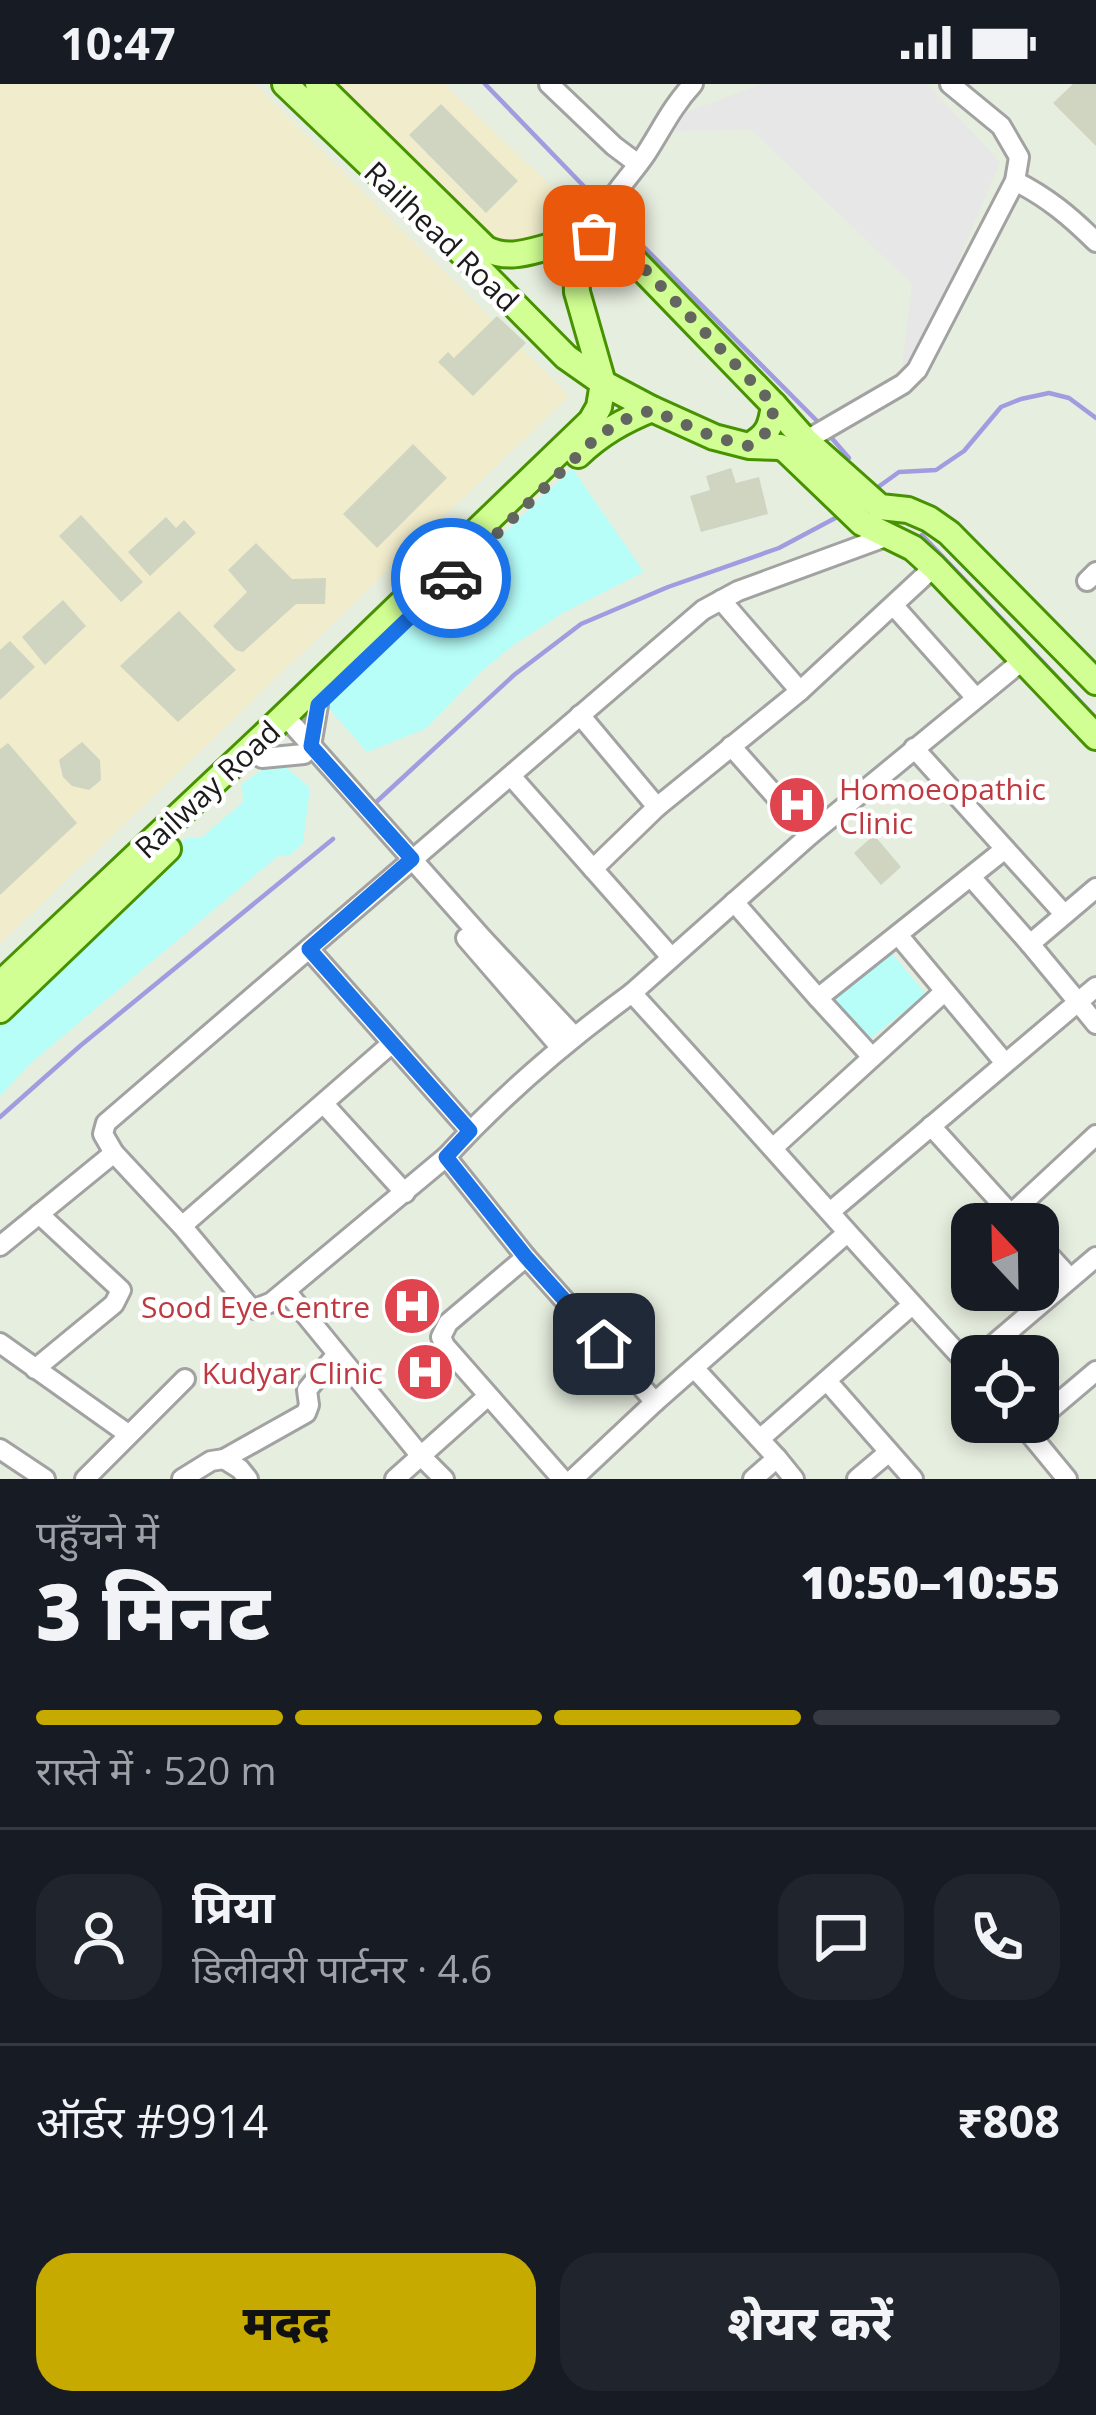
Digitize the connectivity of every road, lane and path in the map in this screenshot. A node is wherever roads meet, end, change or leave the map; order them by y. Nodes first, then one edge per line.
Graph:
1 (285, 84) edge
2 (319, 84) edge
3 (549, 84) edge
4 (693, 84) edge
5 (950, 84) edge
6 (638, 164) junction
7 (1015, 181) junction
8 (592, 233) junction
9 (1096, 242) edge
10 (603, 382) junction
11 (774, 405) junction
12 (652, 410) junction
13 (803, 442) junction
14 (749, 446) junction
15 (526, 494) junction
16 (871, 515) junction
17 (888, 536) junction
18 (934, 567) junction
19 (721, 600) junction
20 (894, 606) junction
21 (1022, 662) junction
22 (1096, 682) edge
23 (800, 692) junction
24 (976, 698) junction
25 (580, 715) junction
26 (293, 734) junction
27 (1096, 737) edge
28 (731, 746) junction
29 (914, 748) junction
30 (512, 776) junction
31 (657, 808) junction
32 (810, 836) junction
33 (1005, 849) junction
34 (408, 862) junction
35 (593, 869) junction
36 (971, 877) junction
37 (1096, 888) edge
38 (734, 902) junction
39 (1064, 914) junction
40 (899, 936) junction
41 (1030, 944) junction
42 (309, 949) junction
43 (670, 956) junction
44 (0, 984) edge
45 (1096, 987) edge
46 (632, 992) junction
47 (944, 992) junction
48 (818, 998) junction
49 (1078, 1002) junction
50 (0, 1010) edge
51 (1096, 1024) edge
52 (567, 1042) junction
53 (392, 1045) junction
54 (872, 1057) junction
55 (1005, 1063) junction
56 (324, 1104) junction
57 (932, 1126) junction
58 (470, 1131) junction
59 (1096, 1135) edge
60 (774, 1147) junction
61 (114, 1153) junction
62 (446, 1157) junction
63 (405, 1193) junction
64 (1002, 1203) edge
65 (1031, 1203) edge
66 (830, 1212) junction
67 (39, 1214) junction
68 (182, 1226) junction
69 (848, 1233) junction
70 (0, 1246) edge
71 (526, 1257) junction
72 (1096, 1257) edge
73 (1059, 1266) edge
74 (1070, 1278) junction
75 (286, 1291) junction
76 (912, 1305) junction
77 (1005, 1335) edge
78 (951, 1342) edge
79 (0, 1343) edge
80 (338, 1354) junction
81 (35, 1369) junction
82 (695, 1369) junction
83 (1096, 1371) edge
84 (185, 1379) dead end
85 (827, 1381) junction
86 (488, 1396) junction
87 (1059, 1400) edge
88 (655, 1402) junction
89 (128, 1434) junction
90 (760, 1438) junction
91 (1043, 1443) edge
92 (0, 1449) edge
93 (889, 1452) junction
94 (420, 1454) junction
95 (777, 1458) junction
96 (224, 1459) junction
97 (1066, 1477) edge
98 (45, 1479) edge
99 (85, 1479) edge
100 (182, 1479) edge
101 (248, 1479) edge
102 (395, 1479) edge
103 (444, 1479) edge
104 (562, 1479) edge
105 (573, 1479) edge
106 (754, 1479) edge
107 (794, 1479) edge
108 (857, 1479) edge
109 (913, 1479) edge

1 - 10 main road, Railhead Road
2 - 8 main road, Railhead Road
3 - 6 street
4 - 6 street
5 - 7 street
6 - 8 street
7 - 9 street
7 - 13 street
8 - 10 main road
8 - 11 main road
10 - 12 main road, Railhead Road
10 - 15 main road, Railway Road
11 - 13 main road
11 - 14 main road
12 - 14 main road, Railhead Road
12 - 15 main road
13 - 14 main road, Railhead Road
13 - 16 main road
15 - 26 main road, Railway Road
15 - 26 main road
16 - 17 main road
16 - 22 main road
17 - 18 main road
17 - 19 street
18 - 20 street
18 - 21 main road
19 - 23 street
19 - 25 street
20 - 23 street
20 - 24 street
21 - 24 street
21 - 27 main road
23 - 28 street
24 - 29 street
25 - 30 street
25 - 31 street
26 - 34 street
26 - 44 main road, Railway Road
26 - 50 main road
28 - 31 street
28 - 32 street
29 - 32 street
29 - 33 street
30 - 34 street
30 - 35 street
31 - 35 street
32 - 38 street
33 - 36 street
33 - 39 street
34 - 42 street
34 - 52 street
35 - 43 street
36 - 40 street
36 - 41 street
37 - 39 street
38 - 43 street
38 - 48 street
39 - 41 street
40 - 47 street
40 - 48 street
41 - 49 street
42 - 53 street
42 - 61 street
43 - 46 street
45 - 49 street
46 - 52 street
46 - 60 street
47 - 54 street
47 - 55 street
48 - 54 street
49 - 51 street
49 - 55 street
52 - 58 street
53 - 56 street
53 - 58 street
54 - 60 street
55 - 57 street
56 - 63 street
56 - 68 street
57 - 64 street
57 - 66 street
58 - 62 street
59 - 65 street
60 - 66 street
61 - 67 street
61 - 68 street
62 - 63 street
62 - 71 street
63 - 75 street
66 - 69 street
67 - 70 street
67 - 81 street
68 - 75 street
69 - 76 street
69 - 82 street
71 - 86 street
71 - 88 street
72 - 74 street
73 - 74 street
74 - 77 street
75 - 80 street
76 - 78 street
76 - 85 street
79 - 81 street
80 - 94 street
80 - 96 street
81 - 89 street
82 - 88 street
82 - 90 street
83 - 87 street
84 - 89 street
85 - 90 street
85 - 93 street
86 - 94 street
86 - 104 street
88 - 105 street
89 - 99 street
90 - 95 street
91 - 97 street
92 - 98 street
93 - 108 street
93 - 109 street
94 - 102 street
94 - 103 street
95 - 106 street
95 - 107 street
96 - 100 street
96 - 101 street

